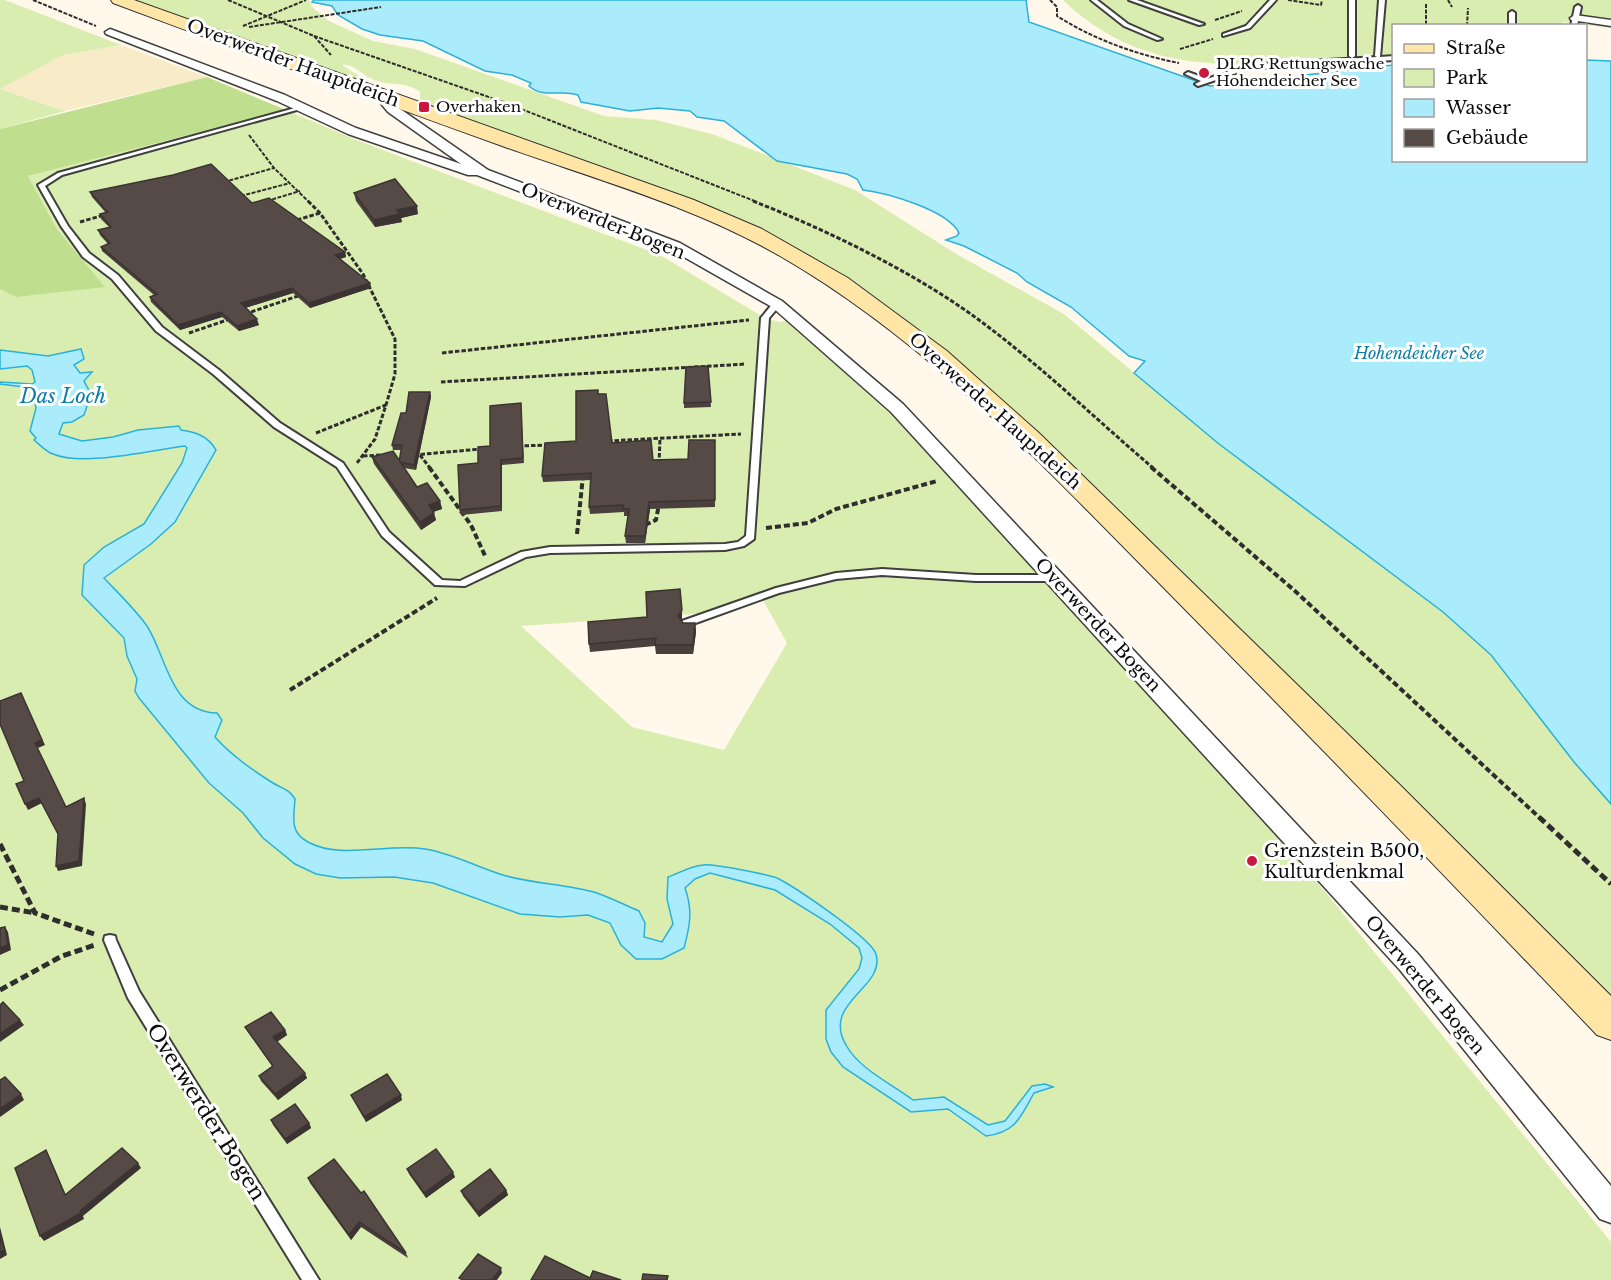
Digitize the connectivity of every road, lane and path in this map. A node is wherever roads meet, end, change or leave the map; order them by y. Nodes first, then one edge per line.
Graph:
1 (33, 0) edge
2 (119, 0) edge
3 (228, 0) edge
4 (306, 0) edge
5 (1094, 0) edge
6 (1132, 0) edge
7 (1273, 0) edge
8 (1285, 0) edge
9 (1322, 0) edge
10 (1352, 0) edge
11 (1382, 0) edge
12 (1448, 0) edge
13 (1426, 4) dead end
14 (381, 7) dead end
15 (1452, 7) dead end
16 (1468, 8) dead end
17 (1512, 12) dead end
18 (267, 16) junction
19 (1576, 17) edge
20 (284, 23) junction
21 (1611, 23) edge
22 (1201, 24) dead end
23 (1426, 24) edge
24 (1467, 24) edge
25 (1512, 24) edge
26 (1248, 27) junction
27 (235, 29) dead end
28 (110, 32) joint
29 (1226, 35) joint
30 (1251, 37) dead end
31 (1159, 39) dead end
32 (1180, 49) dead end
33 (1352, 56) dead end
34 (1378, 56) dead end
35 (1392, 58) edge
36 (335, 59) dead end
37 (1224, 66) dead end
38 (1247, 67) junction
39 (1188, 74) dead end
40 (1207, 81) junction
41 (1198, 84) dead end
42 (379, 94) junction
43 (301, 108) junction
44 (241, 124) junction
45 (274, 168) junction
46 (483, 173) junction
47 (219, 183) edge
48 (290, 183) junction
49 (300, 191) junction
50 (233, 198) edge
51 (266, 201) edge
52 (320, 213) junction
53 (109, 214) edge
54 (297, 220) edge
55 (65, 226) junction
56 (306, 293) edge
57 (771, 311) junction
58 (171, 339) junction
59 (442, 353) dead end
60 (762, 363) junction
61 (441, 382) dead end
62 (386, 405) junction
63 (757, 434) junction
64 (660, 438) junction
65 (302, 439) junction
66 (607, 441) edge
67 (552, 444) edge
68 (508, 447) edge
69 (485, 448) edge
70 (386, 455) edge
71 (409, 455) edge
72 (420, 455) junction
73 (362, 456) junction
74 (583, 472) edge
75 (659, 472) edge
76 (961, 474) junction
77 (347, 475) junction
78 (659, 493) edge
79 (751, 531) junction
80 (618, 548) junction
81 (575, 549) junction
82 (491, 570) junction
83 (1055, 578) junction
84 (461, 584) junction
85 (686, 623) edge
86 (290, 690) dead end
87 (0, 844) edge
88 (0, 907) edge
89 (35, 913) junction
90 (110, 940) junction
91 (0, 990) edge
92 (1611, 1023) edge
93 (1611, 1209) edge
94 (311, 1280) edge

1 - 28 path
2 - 42 street, Overwerder Hauptdeich
3 - 18 path
4 - 18 path
5 - 31 lane
6 - 22 lane
7 - 26 lane
8 - 9 path
10 - 33 lane
11 - 34 lane
12 - 15 path
13 - 23 path
14 - 20 path
16 - 24 path
17 - 25 lane
18 - 20 path
19 - 21 street
20 - 27 path
20 - 36 path
26 - 29 lane
26 - 30 lane
28 - 43 street, Overwerder Bogen
29 - 32 path
35 - 38 lane
37 - 38 lane
38 - 40 lane
39 - 40 lane
40 - 41 lane
42 - 46 street, Overwerder Bogen
42 - 92 street, Overwerder Hauptdeich
43 - 44 lane
43 - 46 street, Overwerder Bogen
44 - 45 path
44 - 55 lane
45 - 47 path
45 - 48 path
46 - 57 street, Overwerder Bogen
48 - 49 path
48 - 50 path
49 - 51 path
49 - 52 path
52 - 54 path
52 - 62 path
53 - 55 path
55 - 58 lane
56 - 58 path
57 - 59 path
57 - 60 lane
57 - 76 street, Overwerder Bogen
58 - 65 lane
60 - 61 path
60 - 63 lane
62 - 65 path
62 - 73 path
63 - 64 path
63 - 79 lane
64 - 66 path
64 - 75 path
65 - 77 lane
67 - 68 path
69 - 72 path
70 - 73 path
71 - 72 path
72 - 82 path
73 - 77 path
74 - 81 path
76 - 79 path
76 - 83 street, Overwerder Bogen
77 - 84 lane
78 - 80 path
79 - 80 lane
80 - 81 lane
81 - 82 lane
82 - 84 lane
83 - 85 lane
83 - 93 street, Overwerder Bogen
84 - 86 path
87 - 89 path
88 - 89 path
89 - 90 path
90 - 91 path
90 - 94 lane, Overwerder Bogen

